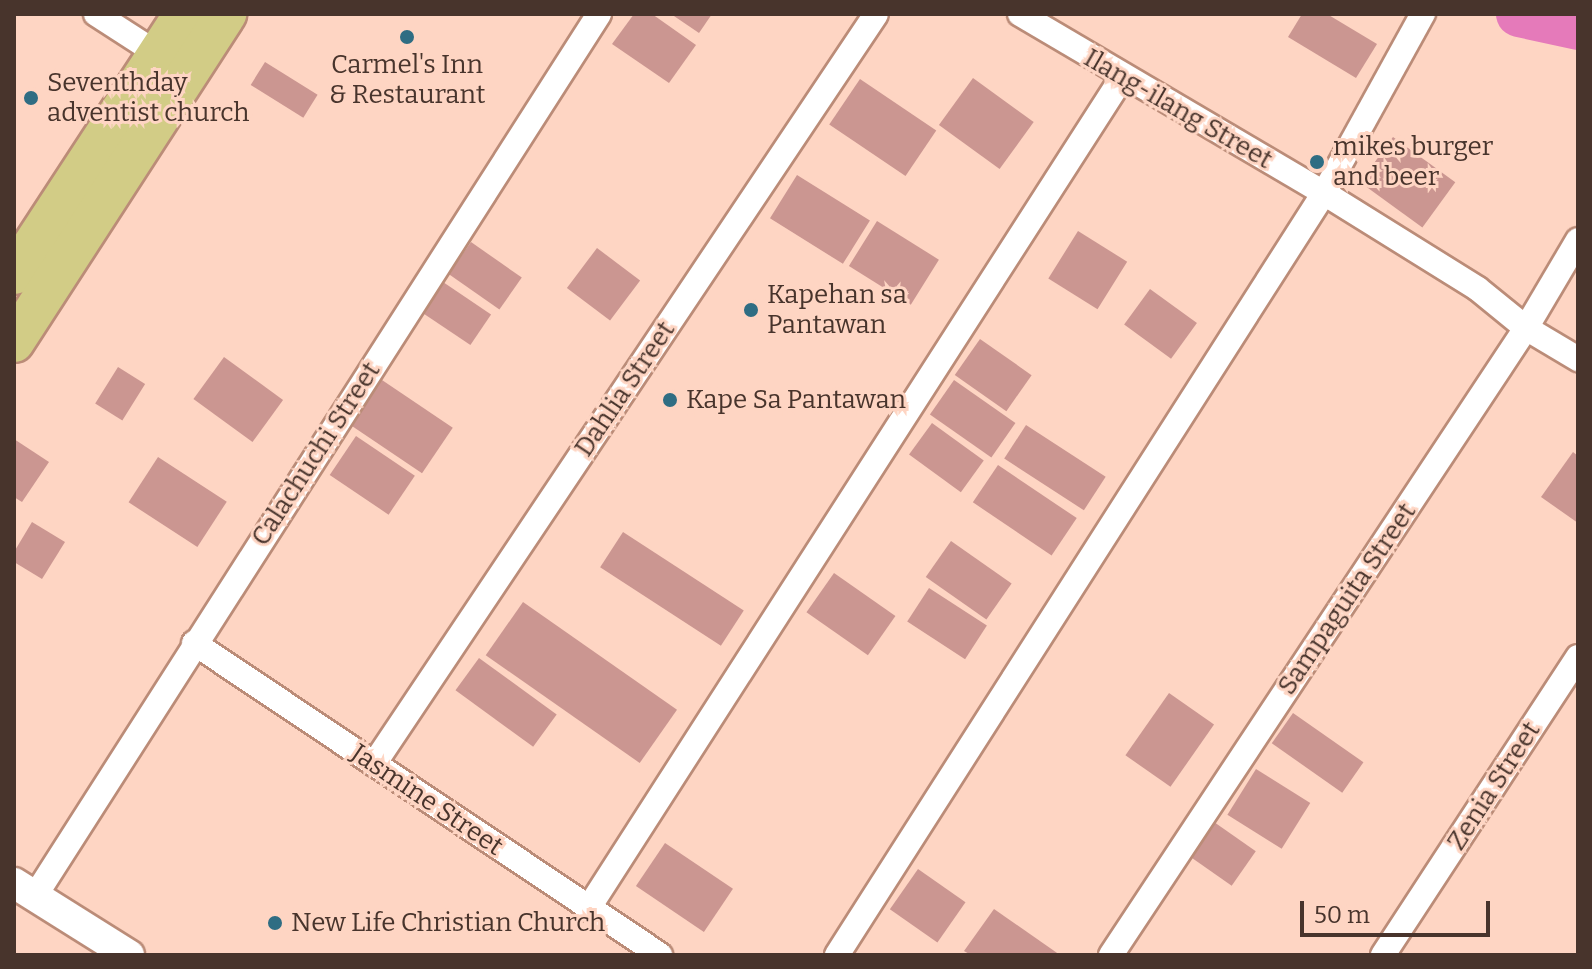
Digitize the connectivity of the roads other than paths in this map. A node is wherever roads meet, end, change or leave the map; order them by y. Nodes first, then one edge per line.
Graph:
1 (96, 14) edge
2 (184, 14) edge
3 (226, 14) edge
4 (599, 14) edge
5 (876, 14) edge
6 (1020, 14) edge
7 (1423, 14) edge
8 (173, 64) junction
9 (1122, 78) junction
10 (1324, 193) junction
11 (1578, 240) edge
12 (14, 274) edge
13 (1526, 328) junction
14 (14, 342) edge
15 (1578, 359) edge
16 (194, 643) junction
17 (1578, 657) edge
18 (374, 764) junction
19 (24, 889) edge
20 (588, 909) junction
21 (129, 955) edge
22 (660, 955) edge
23 (837, 955) edge
24 (1111, 955) edge
25 (1383, 955) edge

1 - 8 street
2 - 8 highway
3 - 8 highway
4 - 16 street, Calachuchi Street
5 - 18 street, Dahlia Street
6 - 9 street, Ilang-ilang Street
7 - 10 street
8 - 12 highway
8 - 14 highway
9 - 10 street, Ilang-ilang Street
9 - 20 street
10 - 13 street, Ilang-ilang Street
10 - 23 street
11 - 13 street, Sampaguita Street
13 - 15 street, Ilang-ilang Street
13 - 24 street, Sampaguita Street
16 - 18 street, Jasmine Street
16 - 19 street, Calachuchi Street
17 - 25 street, Zenia Street
18 - 20 street, Jasmine Street
19 - 21 street
20 - 22 street, Jasmine Street

